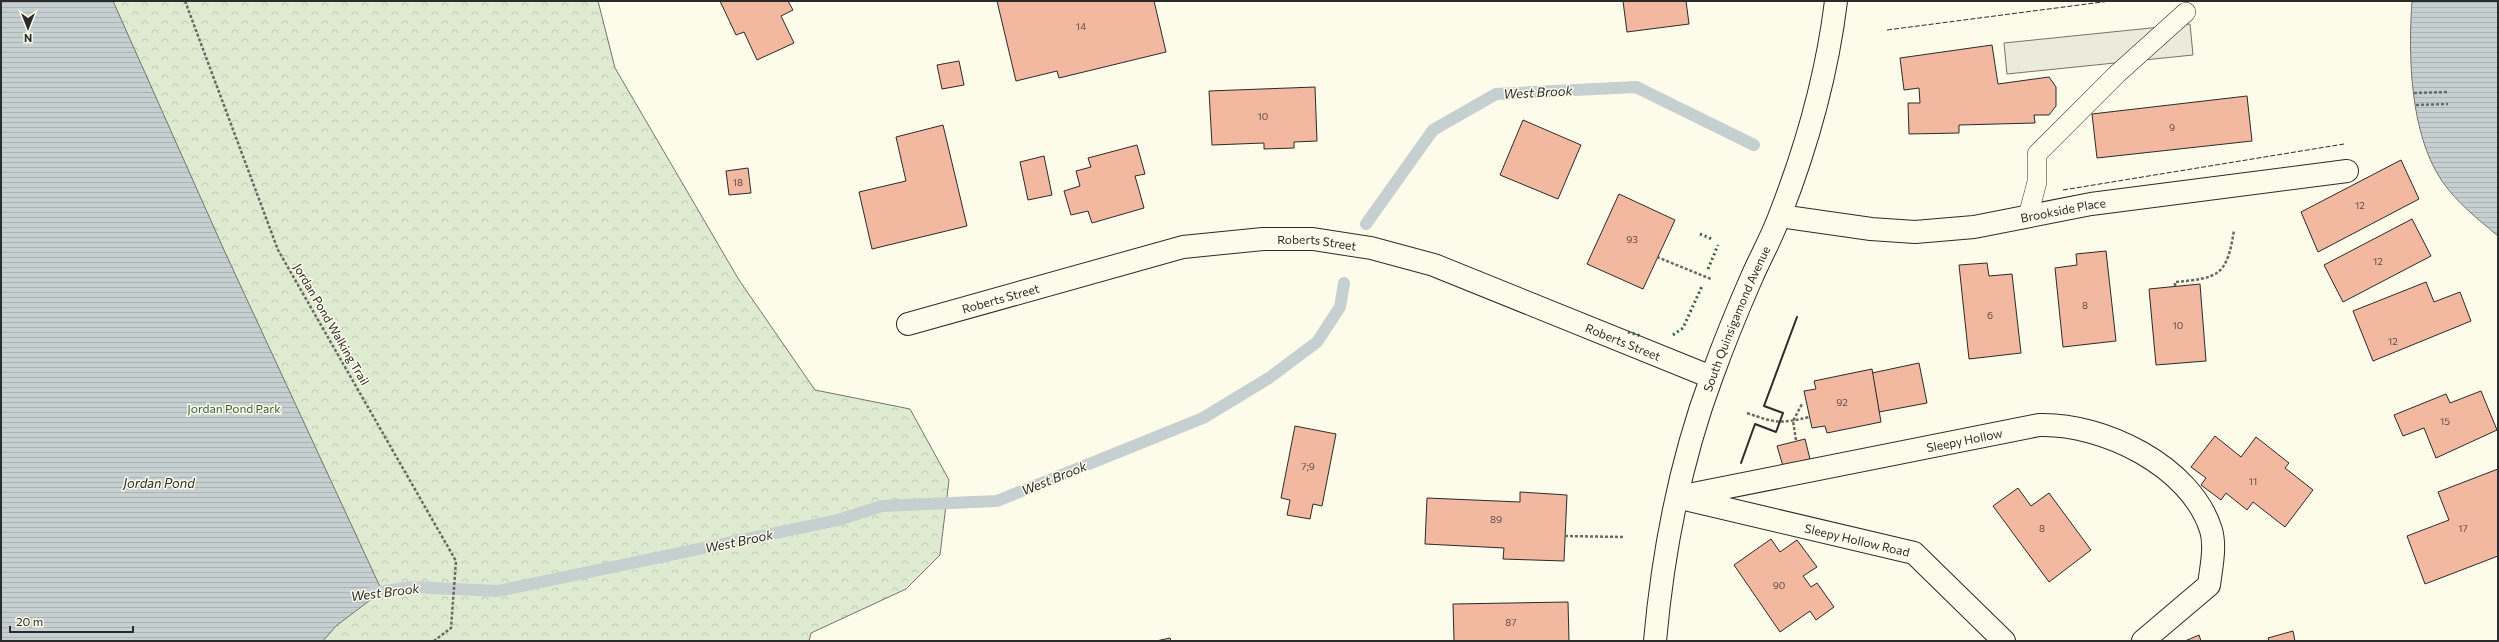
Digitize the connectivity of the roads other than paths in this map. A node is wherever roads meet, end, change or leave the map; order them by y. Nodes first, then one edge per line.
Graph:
1 (1836, 1) edge
2 (2186, 12) dead end
3 (2347, 171) dead end
4 (1780, 216) junction
5 (2028, 216) junction
6 (908, 324) dead end
7 (1711, 377) junction
8 (1678, 497) junction
9 (1655, 641) edge
10 (2004, 641) edge
11 (2144, 641) edge

1 - 4 street, South Quinsigamond Avenue
2 - 5 lane
3 - 5 street, Brookside Place
4 - 5 street, Brookside Place
4 - 7 street, South Quinsigamond Avenue
6 - 7 street, Roberts Street
7 - 8 street, South Quinsigamond Avenue
8 - 9 street, South Quinsigamond Avenue
8 - 10 street, Sleepy Hollow Road
8 - 11 street, Sleepy Hollow

